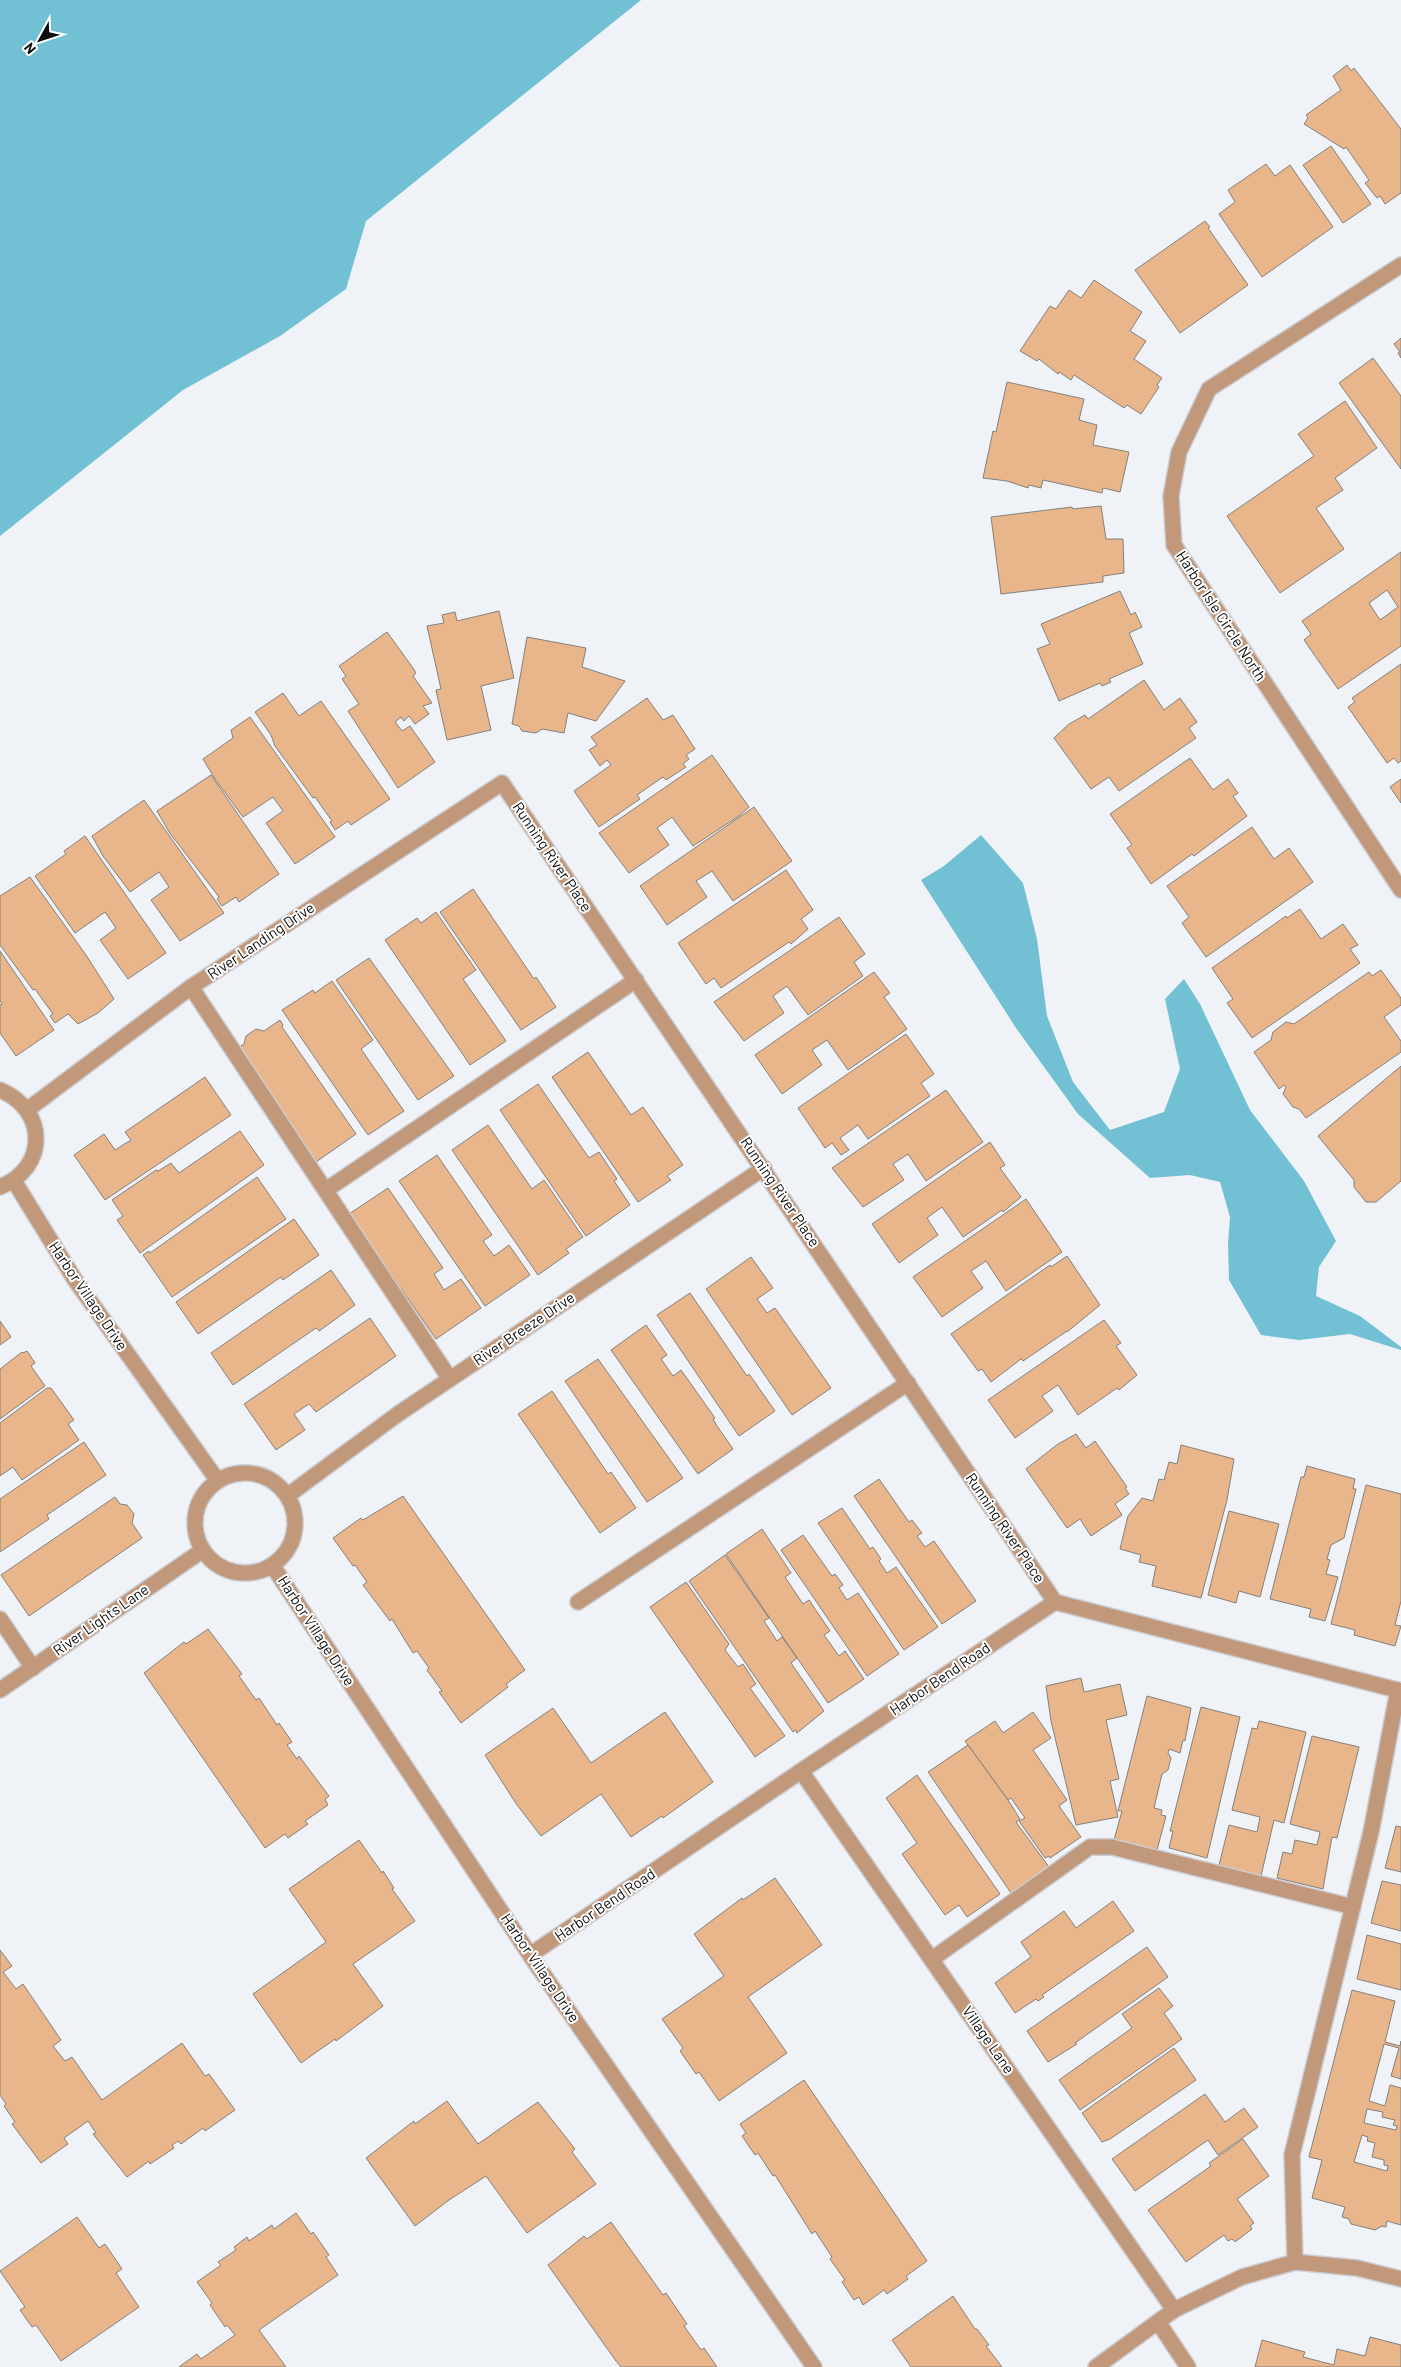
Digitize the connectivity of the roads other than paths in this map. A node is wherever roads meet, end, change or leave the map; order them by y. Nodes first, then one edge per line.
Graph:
1 (1401, 265) edge
2 (502, 783) joint
3 (1401, 890) edge
4 (636, 980) junction
5 (191, 987) junction
6 (0, 1090) edge
7 (27, 1110) junction
8 (764, 1168) junction
9 (7, 1184) edge
10 (326, 1190) junction
11 (450, 1379) junction
12 (908, 1383) junction
13 (218, 1481) junction
14 (288, 1496) junction
15 (203, 1550) junction
16 (272, 1565) junction
17 (578, 1602) dead end
18 (1055, 1602) junction
19 (0, 1619) edge
20 (33, 1668) junction
21 (0, 1690) edge
22 (1400, 1690) edge
23 (801, 1771) junction
24 (1353, 1907) junction
25 (530, 1955) junction
26 (932, 1959) junction
27 (1295, 2262) junction
28 (1401, 2278) edge
29 (1174, 2310) junction
30 (1158, 2322) junction
31 (814, 2367) edge
32 (1096, 2367) edge
33 (1188, 2367) edge

1 - 3 street, Harbor Isle Circle North
2 - 4 street, Running River Place
2 - 5 street, River Landing Drive
4 - 8 street, Running River Place
4 - 10 street
5 - 7 street, River Landing Drive
5 - 10 street
6 - 7 street
7 - 9 street
8 - 11 street, River Breeze Drive
8 - 12 street, Running River Place
9 - 13 street, Harbor Village Drive
10 - 11 street
11 - 14 street, River Breeze Drive
12 - 17 street
12 - 18 street, Running River Place
13 - 14 street, Harbor Village Drive
13 - 15 street, Harbor Village Drive
14 - 16 street, Harbor Village Drive
15 - 16 street, Harbor Village Drive
15 - 20 street, River Lights Lane
16 - 25 street, Harbor Village Drive
18 - 22 street
18 - 23 street, Harbor Bend Road
19 - 20 street
20 - 21 street, River Lights Lane
22 - 24 street
23 - 25 street, Harbor Bend Road
23 - 26 street, Village Lane
24 - 26 street
24 - 27 street
25 - 31 street, Harbor Village Drive
26 - 29 street, Village Lane
27 - 28 street
27 - 29 street
29 - 30 street
30 - 32 street
30 - 33 street

